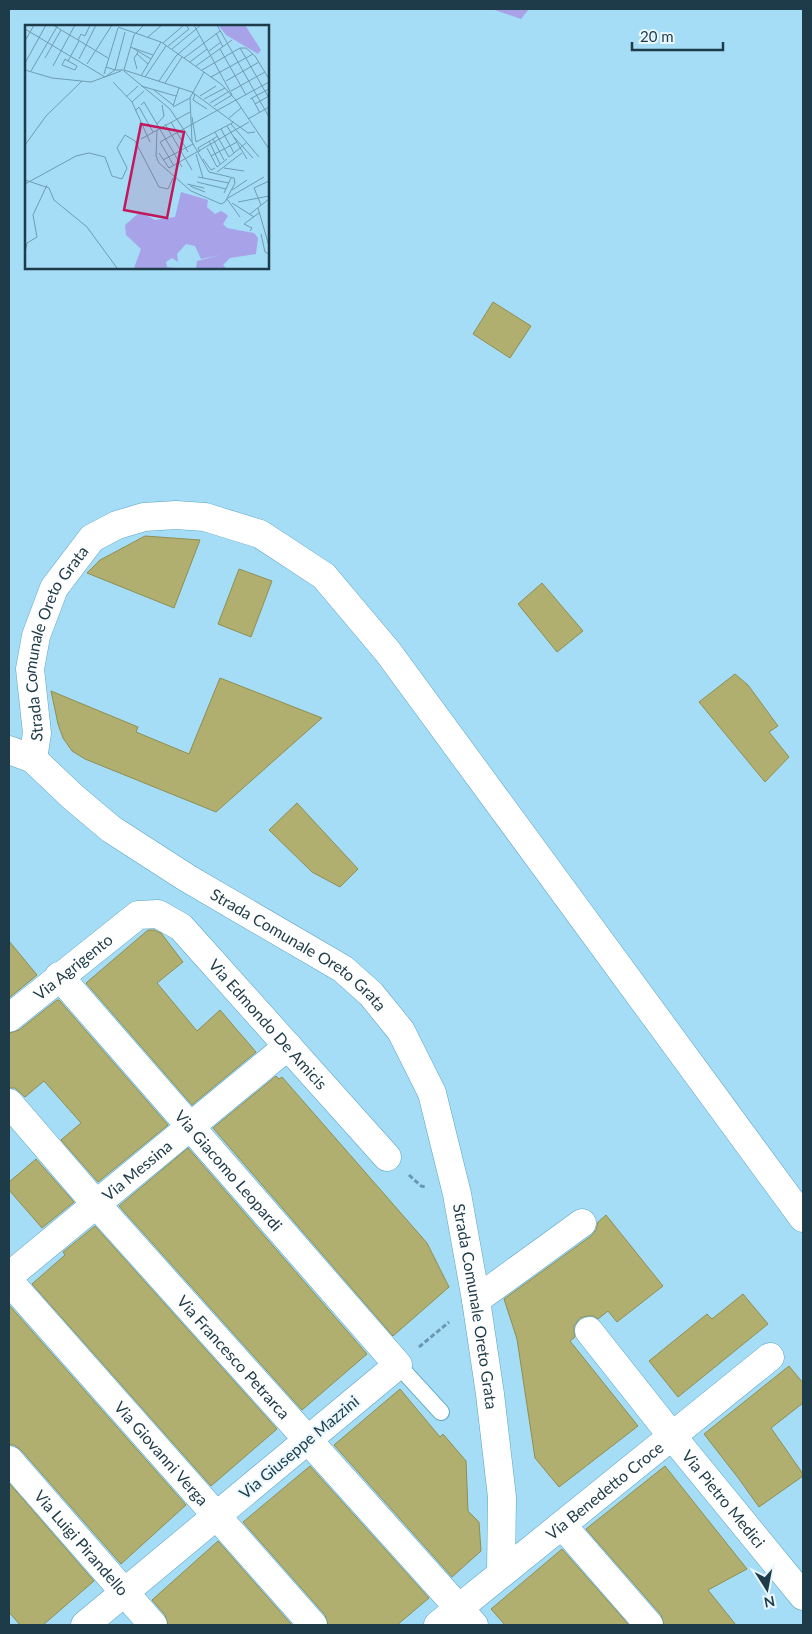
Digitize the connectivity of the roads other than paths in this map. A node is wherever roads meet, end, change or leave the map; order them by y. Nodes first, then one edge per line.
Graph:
1 (21, 755) edge
2 (138, 915) joint
3 (59, 976) junction
4 (9, 1018) edge
5 (288, 1046) junction
6 (9, 1103) edge
7 (190, 1126) junction
8 (388, 1157) road end
9 (96, 1204) junction
10 (803, 1218) edge
11 (582, 1223) dead end
12 (9, 1276) edge
13 (9, 1281) edge
14 (476, 1300) junction
15 (590, 1331) dead end
16 (770, 1357) dead end
17 (398, 1364) junction
18 (441, 1412) dead end
19 (672, 1436) junction
20 (307, 1440) junction
21 (9, 1460) edge
22 (217, 1515) junction
23 (562, 1525) junction
24 (501, 1573) junction
25 (124, 1593) junction
26 (803, 1596) edge
27 (466, 1617) edge
28 (85, 1625) edge
29 (153, 1625) edge
30 (313, 1625) edge
31 (438, 1625) edge
32 (648, 1625) edge

1 - 10 street, Strada Comunale Oreto Grata
1 - 14 street, Strada Comunale Oreto Grata
2 - 3 street, Via Agrigento
2 - 5 street, Via Edmondo De Amicis
3 - 4 street, Via Agrigento
3 - 7 street, Via Giacomo Leopardi
5 - 7 street, Via Messina
5 - 8 street, Via Edmondo De Amicis
6 - 9 street, Via Francesco Petrarca
7 - 9 street, Via Messina
7 - 17 street, Via Giacomo Leopardi
9 - 12 street, Via Messina
9 - 20 street, Via Francesco Petrarca
11 - 14 street
13 - 22 street, Via Giovanni Verga
14 - 24 street, Strada Comunale Oreto Grata
15 - 19 street, Via Pietro Medici
16 - 19 street, Via Benedetto Croce
17 - 18 lane
17 - 20 street, Via Giuseppe Mazzini
19 - 23 street, Via Benedetto Croce
19 - 26 street, Via Pietro Medici
20 - 22 street, Via Giuseppe Mazzini
20 - 27 street, Via Francesco Petrarca
21 - 25 street, Via Luigi Pirandello
22 - 25 street, Via Giuseppe Mazzini
22 - 30 street, Via Giovanni Verga
23 - 24 street, Via Benedetto Croce
23 - 32 street
24 - 27 street, Via Benedetto Croce
25 - 28 street, Via Giuseppe Mazzini
25 - 29 street, Via Luigi Pirandello
27 - 31 street, Via Benedetto Croce

